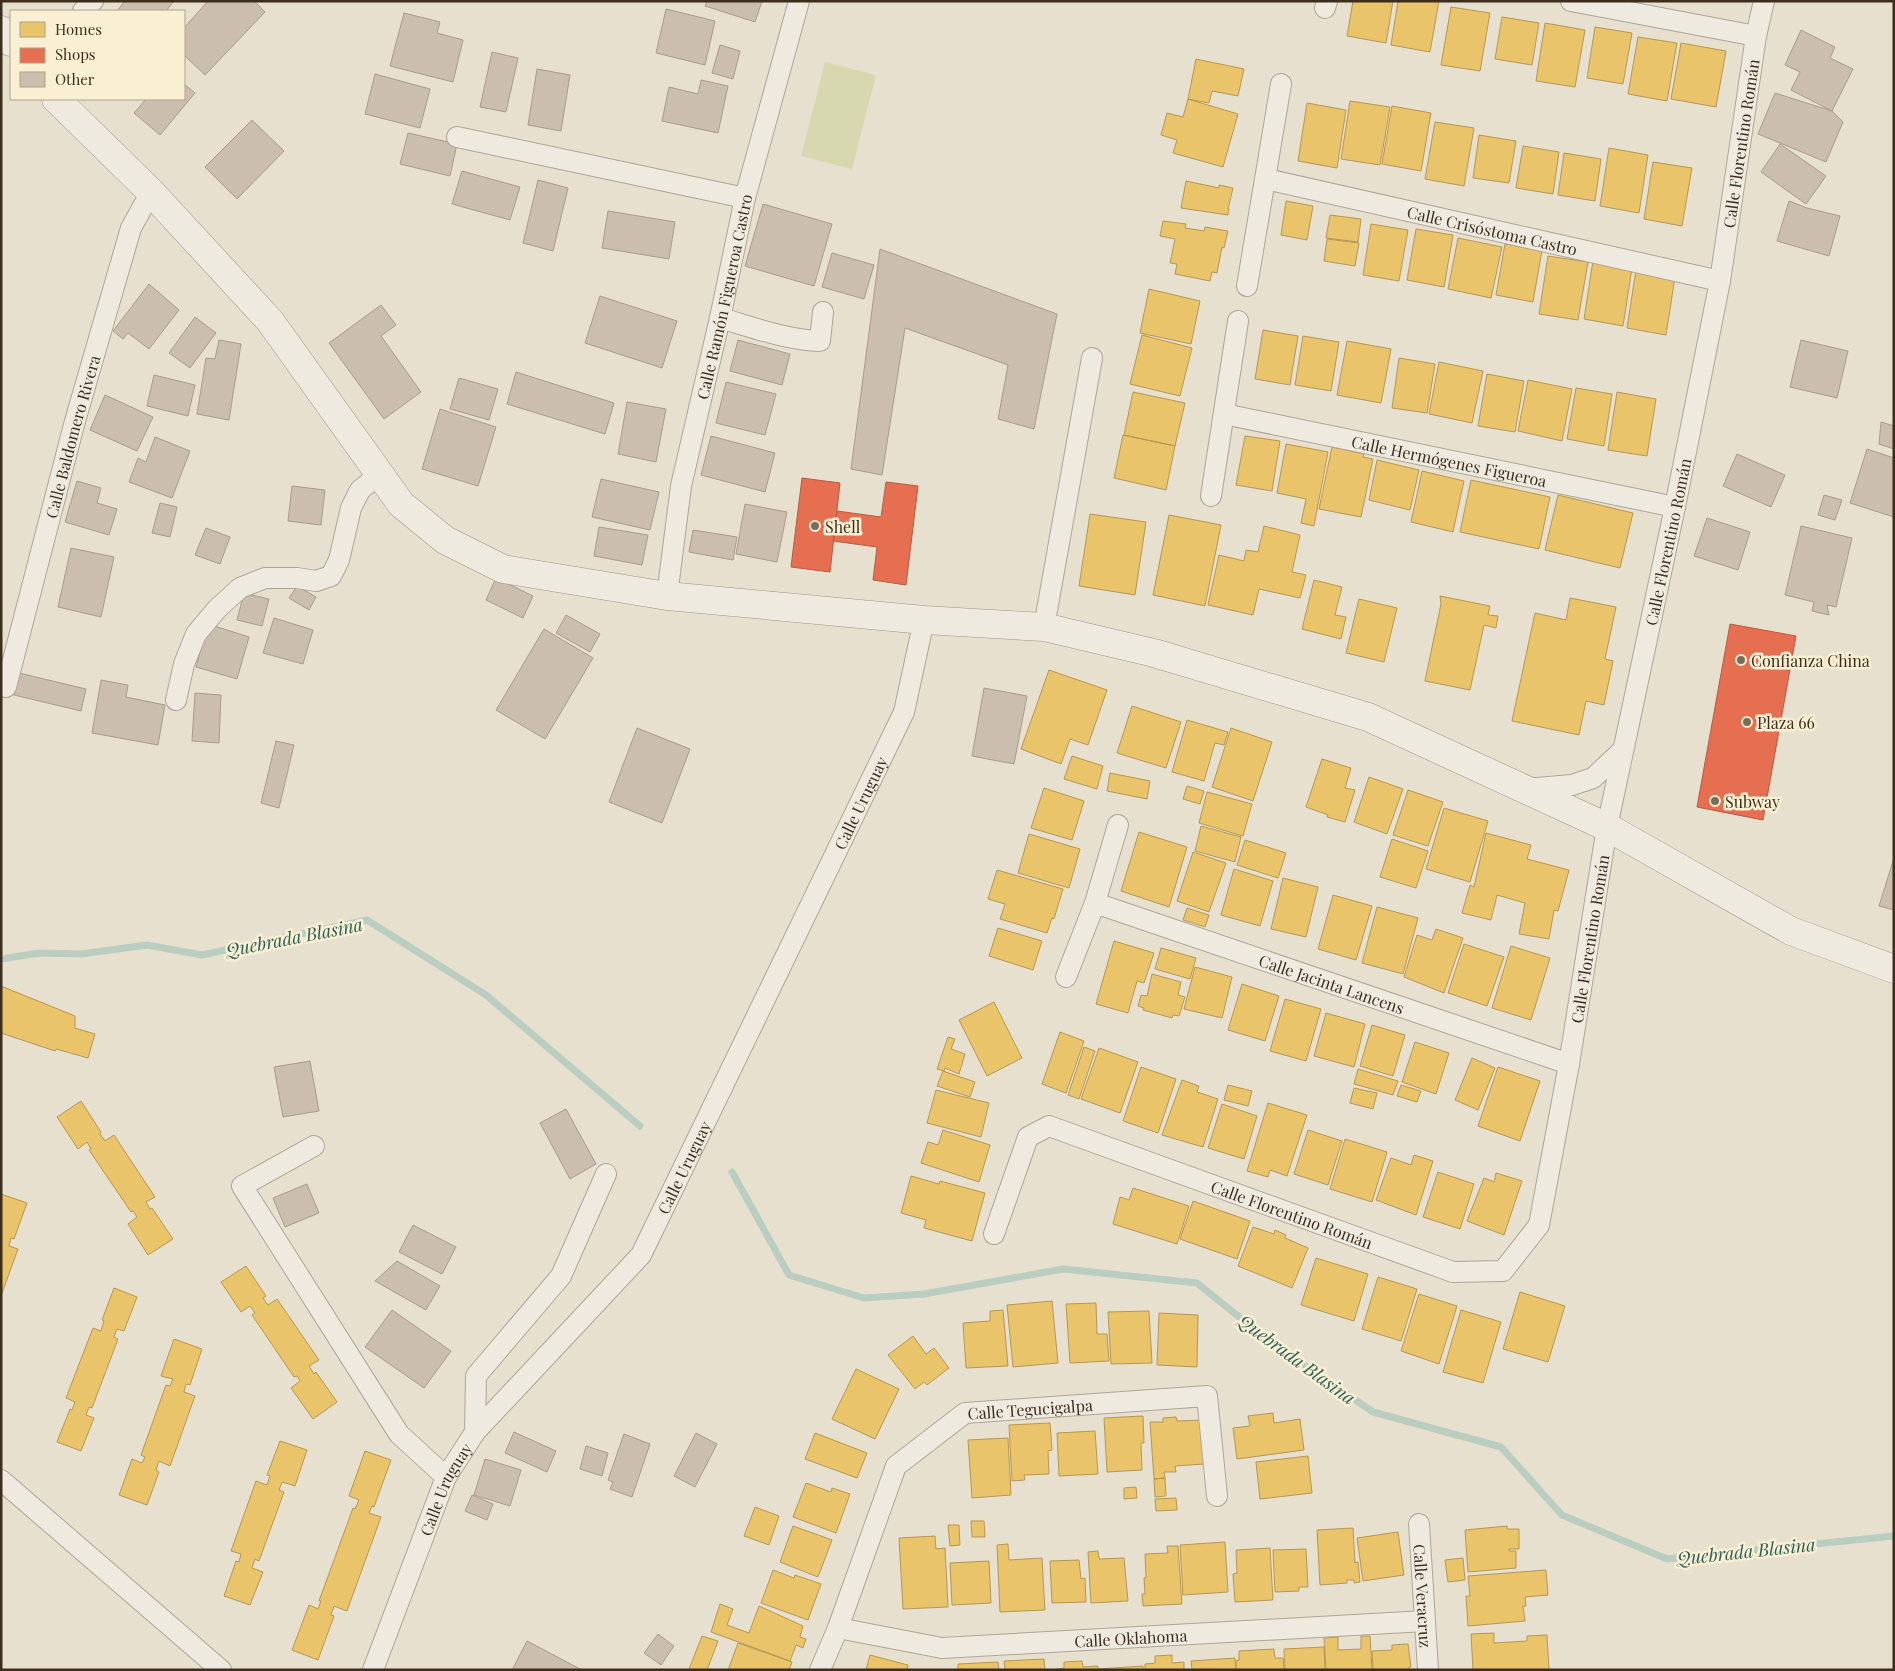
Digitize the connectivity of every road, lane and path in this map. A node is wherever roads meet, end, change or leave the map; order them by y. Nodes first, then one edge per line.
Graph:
1 (799, 1) edge
2 (1571, 1) edge
3 (1764, 1) edge
4 (1, 30) edge
5 (1756, 36) junction
6 (10, 41) edge
7 (1280, 84) dead end
8 (57, 100) edge
9 (457, 136) dead end
10 (1266, 179) junction
11 (151, 192) junction
12 (745, 198) junction
13 (1720, 281) junction
14 (1247, 286) dead end
15 (823, 312) dead end
16 (720, 318) junction
17 (1238, 321) dead end
18 (1092, 358) dead end
19 (1224, 414) junction
20 (380, 474) junction
21 (1211, 496) dead end
22 (1675, 507) junction
23 (667, 596) junction
24 (924, 620) junction
25 (1044, 627) junction
26 (6, 687) dead end
27 (176, 700) dead end
28 (1623, 750) junction
29 (1524, 789) junction
30 (1118, 825) dead end
31 (1607, 827) junction
32 (1095, 903) junction
33 (1894, 969) edge
34 (1066, 977) dead end
35 (1569, 1064) junction
36 (314, 1146) dead end
37 (606, 1174) dead end
38 (994, 1234) dead end
39 (475, 1432) junction
40 (446, 1477) junction
41 (1, 1480) edge
42 (1217, 1496) dead end
43 (1419, 1524) dead end
44 (1425, 1621) junction
45 (838, 1628) junction
46 (221, 1670) edge
47 (373, 1670) edge
48 (820, 1670) edge
49 (1428, 1670) edge

1 - 12 street, Calle Ramón Figueroa Castro
2 - 5 street
3 - 5 street, Calle Florentino Román
4 - 6 street
5 - 13 street, Calle Florentino Román
7 - 10 street
8 - 11 street
9 - 12 street
10 - 13 street, Calle Crisóstoma Castro
10 - 14 street
11 - 20 street
11 - 26 street, Calle Baldomero Rivera
12 - 16 street, Calle Ramón Figueroa Castro
13 - 22 street, Calle Florentino Román
15 - 16 street
16 - 23 street, Calle Ramón Figueroa Castro
17 - 19 street
18 - 25 street
19 - 21 street
19 - 22 street, Calle Hermógenes Figueroa
20 - 23 street
20 - 27 street
22 - 28 street, Calle Florentino Román
23 - 24 street
24 - 25 street
24 - 39 street, Calle Uruguay
25 - 29 street
28 - 29 street
28 - 31 street, Calle Florentino Román
29 - 31 street
30 - 32 street
31 - 33 street
31 - 35 street, Calle Florentino Román
32 - 34 street
32 - 35 street, Calle Jacinta Lancens
35 - 38 street, Calle Florentino Román
36 - 40 street
37 - 39 street
39 - 40 street, Calle Uruguay
40 - 47 street, Calle Uruguay
41 - 46 street
42 - 45 street, Calle Tegucigalpa
43 - 44 street, Calle Veracruz
44 - 45 street, Calle Oklahoma
44 - 49 street, Calle Veracruz
45 - 48 street, Calle Tegucigalpa

